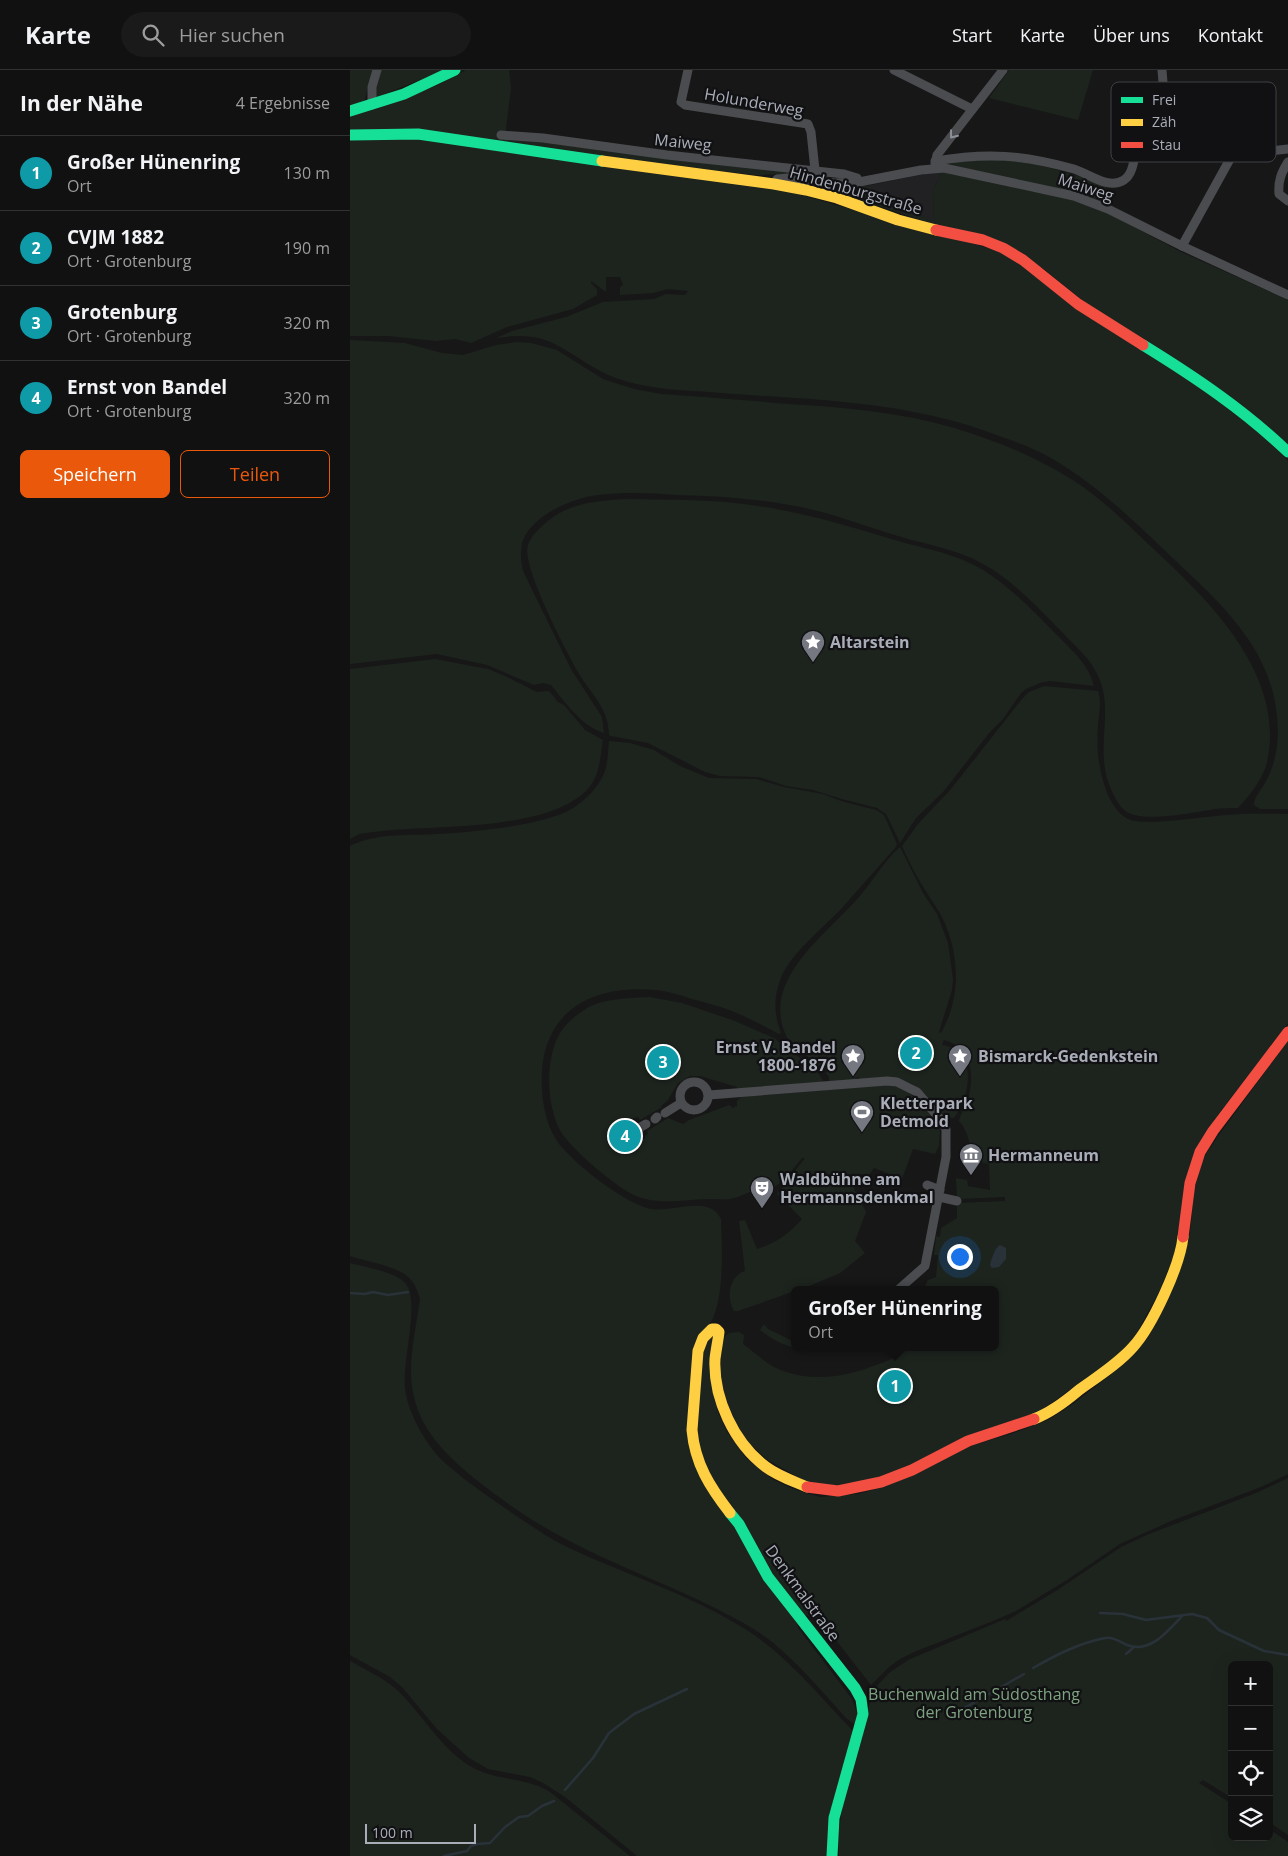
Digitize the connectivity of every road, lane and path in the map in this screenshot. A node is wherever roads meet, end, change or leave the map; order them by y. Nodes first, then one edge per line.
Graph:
1 (377, 70) edge
2 (455, 70) edge
3 (688, 70) edge
4 (894, 70) edge
5 (1003, 70) edge
6 (372, 105) junction
7 (972, 109) junction
8 (350, 111) edge
9 (350, 135) edge
10 (501, 135) dead end
11 (1133, 162) edge
12 (1228, 162) edge
13 (1288, 162) edge
14 (935, 164) junction
15 (815, 170) junction
16 (859, 182) junction
17 (774, 184) junction
18 (1288, 201) edge
19 (1182, 246) junction
20 (1288, 296) edge
21 (1288, 452) edge
22 (1288, 1032) edge
23 (709, 1095) junction
24 (681, 1103) junction
25 (647, 1135) dead end
26 (926, 1185) dead end
27 (939, 1194) junction
28 (957, 1201) dead end
29 (901, 1286) edge
30 (832, 1856) edge

1 - 6 street
2 - 6 main road
3 - 15 street, Holunderweg
4 - 7 street
5 - 7 street
6 - 8 main road
7 -> 14 street
9 - 17 main road, Hindenburgstraße
10 - 15 street, Maiweg
11 - 14 street
12 - 19 street
13 - 18 street
14 - 16 street, Maiweg
14 - 19 street, Maiweg
15 - 16 street, Maiweg
16 - 17 street, Maiweg
17 - 21 main road, Hindenburgstraße
19 - 20 street, Maiweg
22 - 30 main road, Denkmalstraße
23 - 24 street
23 - 24 street
23 - 27 street
24 - 25 street
26 - 27 street
27 - 28 street
27 - 29 street

